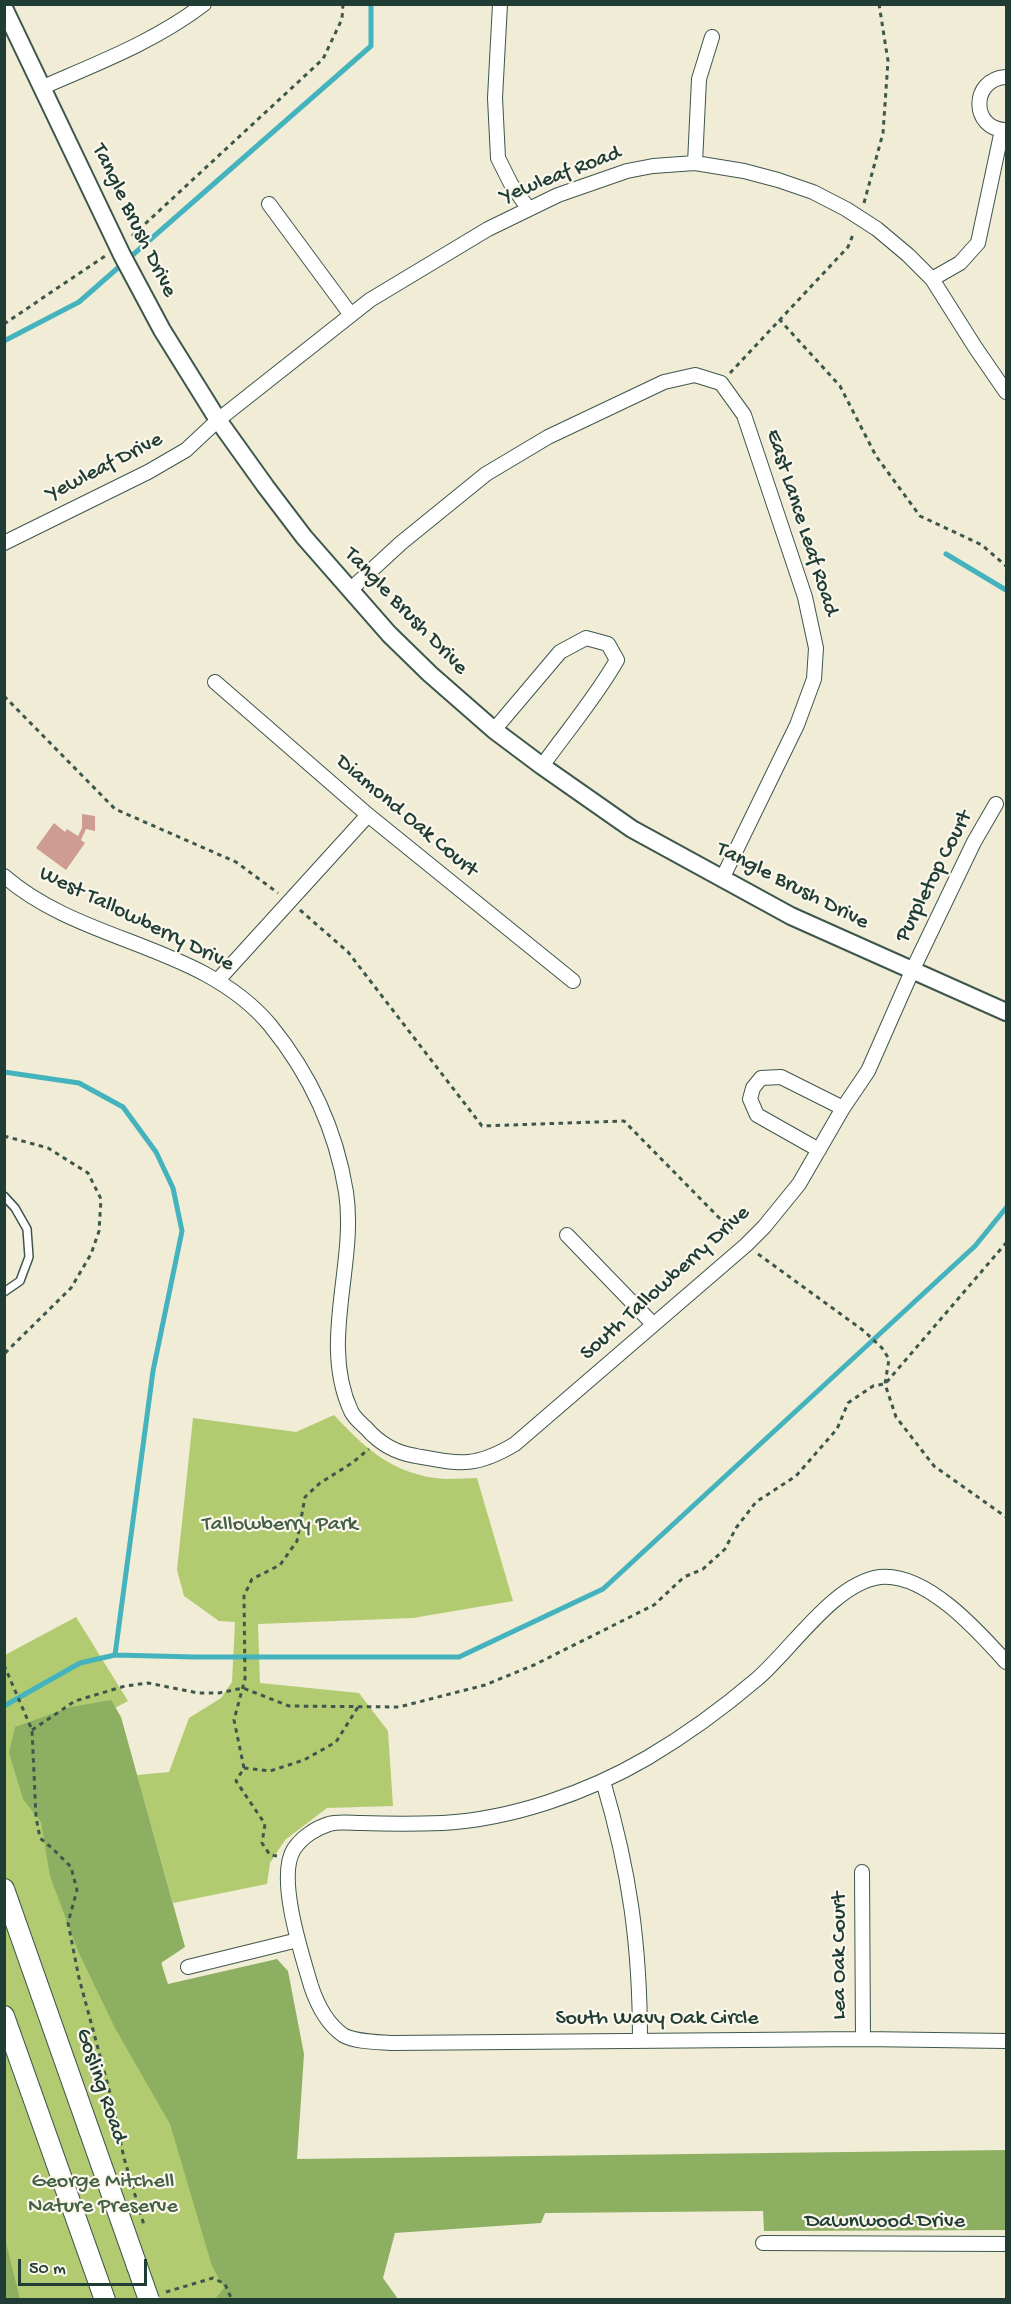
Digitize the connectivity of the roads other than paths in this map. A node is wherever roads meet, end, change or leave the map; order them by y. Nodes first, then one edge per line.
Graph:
1 (204, 4) edge
2 (500, 4) edge
3 (4, 8) edge
4 (712, 37) dead end
5 (1006, 77) edge
6 (43, 87) junction
7 (1004, 130) edge
8 (695, 163) junction
9 (269, 204) dead end
10 (528, 208) junction
11 (932, 279) junction
12 (351, 315) junction
13 (1006, 392) edge
14 (218, 420) junction
15 (4, 543) edge
16 (350, 590) junction
17 (215, 682) dead end
18 (494, 730) junction
19 (542, 766) junction
20 (996, 804) dead end
21 (368, 815) junction
22 (4, 876) edge
23 (722, 879) junction
24 (913, 969) junction
25 (218, 980) junction
26 (573, 981) dead end
27 (1006, 1012) edge
28 (843, 1108) junction
29 (819, 1150) junction
30 (4, 1196) edge
31 (567, 1235) dead end
32 (4, 1292) edge
33 (653, 1324) junction
34 (505, 1450) joint
35 (1006, 1662) edge
36 (603, 1781) junction
37 (862, 1872) dead end
38 (4, 1889) edge
39 (298, 1940) junction
40 (188, 1967) dead end
41 (4, 2016) edge
42 (863, 2039) junction
43 (640, 2041) junction
44 (1006, 2041) edge
45 (764, 2243) dead end
46 (1006, 2244) edge
47 (157, 2296) edge
48 (105, 2300) edge

1 - 6 street
2 - 10 street
3 - 6 street, Tangle Brush Drive
4 - 8 street
5 - 7 street
6 - 14 street, Tangle Brush Drive
7 - 11 street
8 - 10 street, Yewleaf Road
8 - 11 street, Yewleaf Road
9 - 12 street
10 - 12 street, Yewleaf Road
11 - 13 street, Yewleaf Road
12 - 14 street, Yewleaf Road
14 - 15 street, Yewleaf Drive
14 - 16 street, Tangle Brush Drive
16 - 18 street, Tangle Brush Drive
16 - 23 street, East Lance Leaf Road
17 - 21 street, Diamond Oak Court
18 - 19 street, Tangle Brush Drive
18 - 19 street
19 - 23 street, Tangle Brush Drive
20 - 24 street, Purpletop Court
21 - 25 street
21 - 26 street, Diamond Oak Court
22 - 25 street, West Tallowberry Drive
23 - 24 street, Tangle Brush Drive
24 - 27 street, Tangle Brush Drive
24 - 28 street, South Tallowberry Drive
25 - 34 street, West Tallowberry Drive
28 - 29 street, South Tallowberry Drive
28 - 29 street
29 - 33 street, South Tallowberry Drive
30 - 32 lane
31 - 33 street
33 - 34 street, South Tallowberry Drive
35 - 36 street
36 - 39 street
36 - 43 street
37 - 42 street, Lea Oak Court
38 - 47 main road, Gosling Road, bridge
39 - 40 street
39 - 43 street, South Wavy Oak Circle
41 - 48 main road
42 - 43 street, South Wavy Oak Circle
42 - 44 street, South Wavy Oak Circle
45 - 46 street, Dawnwood Drive

